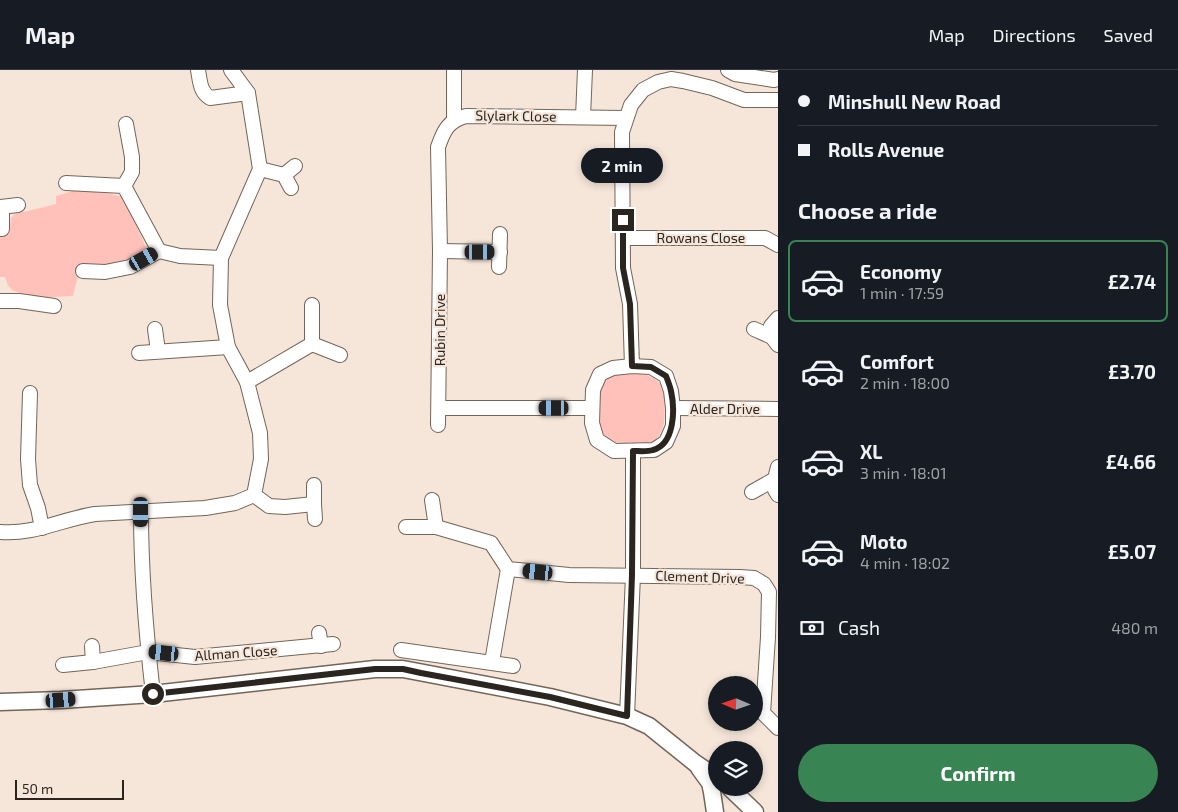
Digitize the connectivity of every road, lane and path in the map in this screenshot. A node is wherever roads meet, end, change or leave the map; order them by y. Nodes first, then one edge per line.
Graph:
1 (198, 70) edge
2 (231, 70) edge
3 (454, 70) edge
4 (585, 70) edge
5 (728, 70) edge
6 (778, 79) edge
7 (248, 93) junction
8 (778, 100) edge
9 (583, 117) junction
10 (626, 118) junction
11 (454, 120) junction
12 (126, 124) dead end
13 (260, 169) junction
14 (66, 182) dead end
15 (124, 186) junction
16 (291, 188) dead end
17 (18, 205) dead end
18 (1, 207) edge
19 (2, 229) dead end
20 (500, 234) dead end
21 (623, 238) junction
22 (778, 245) edge
23 (159, 251) junction
24 (440, 251) junction
25 (500, 252) junction
26 (221, 258) junction
27 (499, 267) dead end
28 (83, 271) dead end
29 (0, 302) edge
30 (312, 304) dead end
31 (54, 306) dead end
32 (778, 318) edge
33 (155, 329) dead end
34 (754, 329) dead end
35 (775, 341) edge
36 (312, 344) junction
37 (228, 346) junction
38 (158, 351) junction
39 (139, 354) dead end
40 (340, 354) dead end
41 (632, 366) junction
42 (247, 382) junction
43 (30, 393) dead end
44 (439, 408) junction
45 (592, 408) junction
46 (673, 408) junction
47 (778, 409) edge
48 (438, 425) dead end
49 (633, 451) junction
50 (776, 473) edge
51 (314, 485) dead end
52 (752, 492) dead end
53 (254, 495) junction
54 (778, 495) edge
55 (432, 500) dead end
56 (314, 504) junction
57 (141, 512) junction
58 (316, 520) dead end
59 (406, 527) dead end
60 (436, 527) junction
61 (42, 528) junction
62 (0, 532) edge
63 (508, 569) junction
64 (632, 575) junction
65 (325, 641) dead end
66 (92, 646) dead end
67 (401, 650) dead end
68 (148, 652) junction
69 (92, 662) junction
70 (492, 662) junction
71 (63, 665) dead end
72 (513, 666) dead end
73 (153, 694) junction
74 (0, 702) edge
75 (627, 716) junction
76 (778, 728) edge
77 (695, 763) junction
78 (708, 772) edge
79 (738, 796) edge
80 (714, 812) edge
81 (754, 812) edge

1 - 7 street
2 - 7 street
3 - 11 street
4 - 9 street
5 - 6 street
7 - 13 street
8 - 10 street
9 - 10 street, Slylark Close
9 - 11 street, Slylark Close
10 - 21 street
11 - 24 street
12 - 15 street
13 - 16 street
13 - 26 street
14 - 15 street
15 - 23 street
17 - 18 street
18 - 19 street
20 - 25 street
21 - 22 street, Rowans Close
21 - 41 street
23 - 26 street
23 - 28 street
24 - 25 street
24 - 44 street, Rubin Drive
25 - 27 street
26 - 37 street
29 - 31 street
30 - 36 street
32 - 35 street
33 - 38 street
34 - 35 street
36 - 40 street
36 - 42 street
37 - 38 street
37 - 42 street
38 - 39 street
41 - 45 street
41 - 46 street
42 - 53 street
43 - 61 street
44 - 45 street
44 - 48 street, Rubin Drive
45 - 49 street
46 - 47 street, Alder Drive
46 - 49 street
49 - 64 street
50 - 52 street
50 - 54 street
51 - 56 street
53 - 56 street
53 - 57 street
55 - 60 street
56 - 58 street
57 - 61 street
57 - 68 street
59 - 60 street
60 - 63 street
61 - 62 street
63 - 64 street
63 - 70 street
64 - 75 street
64 - 76 street, Clement Drive
65 - 68 street, Allman Close
66 - 69 street
67 - 70 street
68 - 69 street, Allman Close
68 - 73 street
69 - 71 street, Allman Close
70 - 72 street
73 - 74 street
73 - 75 street
75 - 77 street
77 - 78 street
77 - 80 street
79 - 81 street

